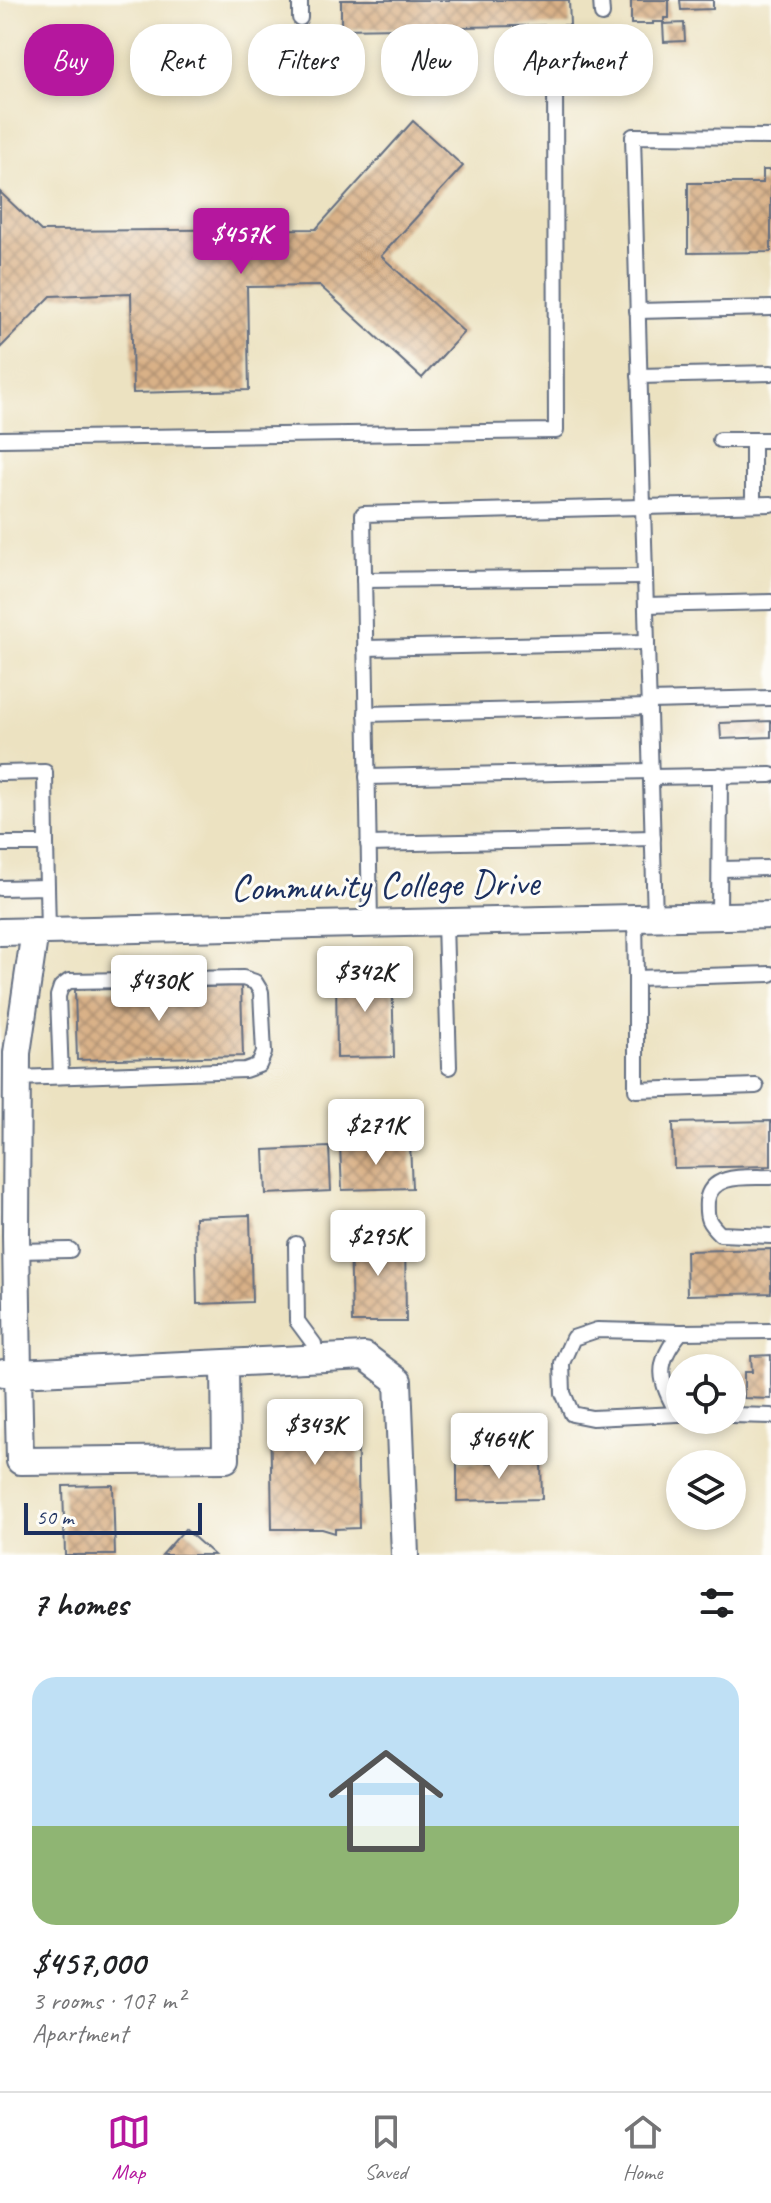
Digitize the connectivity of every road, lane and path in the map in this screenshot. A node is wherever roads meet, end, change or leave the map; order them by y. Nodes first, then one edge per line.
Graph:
1 (300, 0) edge
2 (300, 18) dead end
3 (555, 96) edge
4 (771, 137) edge
5 (771, 308) edge
6 (637, 311) junction
7 (771, 373) edge
8 (639, 376) junction
9 (0, 439) edge
10 (720, 440) dead end
11 (753, 440) junction
12 (771, 440) edge
13 (753, 504) junction
14 (771, 504) edge
15 (643, 507) junction
16 (645, 577) junction
17 (364, 580) junction
18 (771, 602) edge
19 (646, 605) junction
20 (647, 642) junction
21 (365, 648) junction
22 (771, 698) edge
23 (649, 704) junction
24 (366, 714) junction
25 (0, 773) edge
26 (651, 774) junction
27 (720, 775) junction
28 (771, 775) edge
29 (367, 777) junction
30 (653, 838) junction
31 (0, 844) edge
32 (46, 844) junction
33 (368, 844) junction
34 (771, 868) edge
35 (720, 869) junction
36 (47, 887) junction
37 (0, 888) edge
38 (771, 915) edge
39 (719, 916) junction
40 (645, 918) junction
41 (445, 922) junction
42 (370, 923) junction
43 (41, 931) junction
44 (0, 932) edge
45 (771, 974) edge
46 (636, 978) junction
47 (449, 1067) dead end
48 (61, 1076) junction
49 (17, 1078) junction
50 (756, 1086) dead end
51 (771, 1177) edge
52 (771, 1236) edge
53 (296, 1244) dead end
54 (70, 1250) dead end
55 (16, 1251) junction
56 (771, 1331) edge
57 (681, 1332) junction
58 (316, 1359) junction
59 (225, 1363) junction
60 (9, 1373) edge
61 (666, 1392) edge
62 (666, 1415) edge
63 (746, 1415) edge
64 (771, 1416) edge
65 (405, 1555) edge

1 - 2 lane
3 - 9 lane
4 - 6 lane
5 - 6 lane
6 - 8 lane
7 - 8 lane
8 - 15 lane
10 - 11 lane
11 - 12 lane
11 - 13 lane
13 - 14 lane
13 - 15 lane
15 - 16 lane
15 - 17 lane
16 - 17 lane
16 - 19 lane
17 - 21 lane
18 - 19 lane
19 - 20 lane
20 - 21 lane
20 - 23 lane
21 - 24 lane
22 - 23 lane
23 - 24 lane
23 - 26 lane
24 - 29 lane
25 - 32 lane
26 - 27 lane
26 - 29 lane
26 - 30 lane
27 - 28 lane
27 - 35 lane
29 - 33 lane
30 - 33 lane
30 - 40 lane
31 - 32 lane
32 - 36 lane
33 - 42 lane
34 - 35 lane
35 - 39 lane
36 - 37 lane
36 - 43 lane
38 - 39 street, Community College Drive
39 - 40 street, Community College Drive
40 - 41 street, Community College Drive
40 - 46 lane
41 - 42 street, Community College Drive
41 - 47 lane
42 - 43 street, Community College Drive
43 - 44 street, Community College Drive
43 - 49 street
45 - 46 lane
46 - 50 lane
48 - 48 lane
48 - 49 lane
49 - 55 street
51 - 52 lane
53 - 58 lane
54 - 55 lane
55 - 60 street
56 - 57 lane
57 - 61 lane
57 - 62 lane
58 - 59 street
58 - 65 street
59 - 60 street
59 - 60 street
63 - 64 lane

